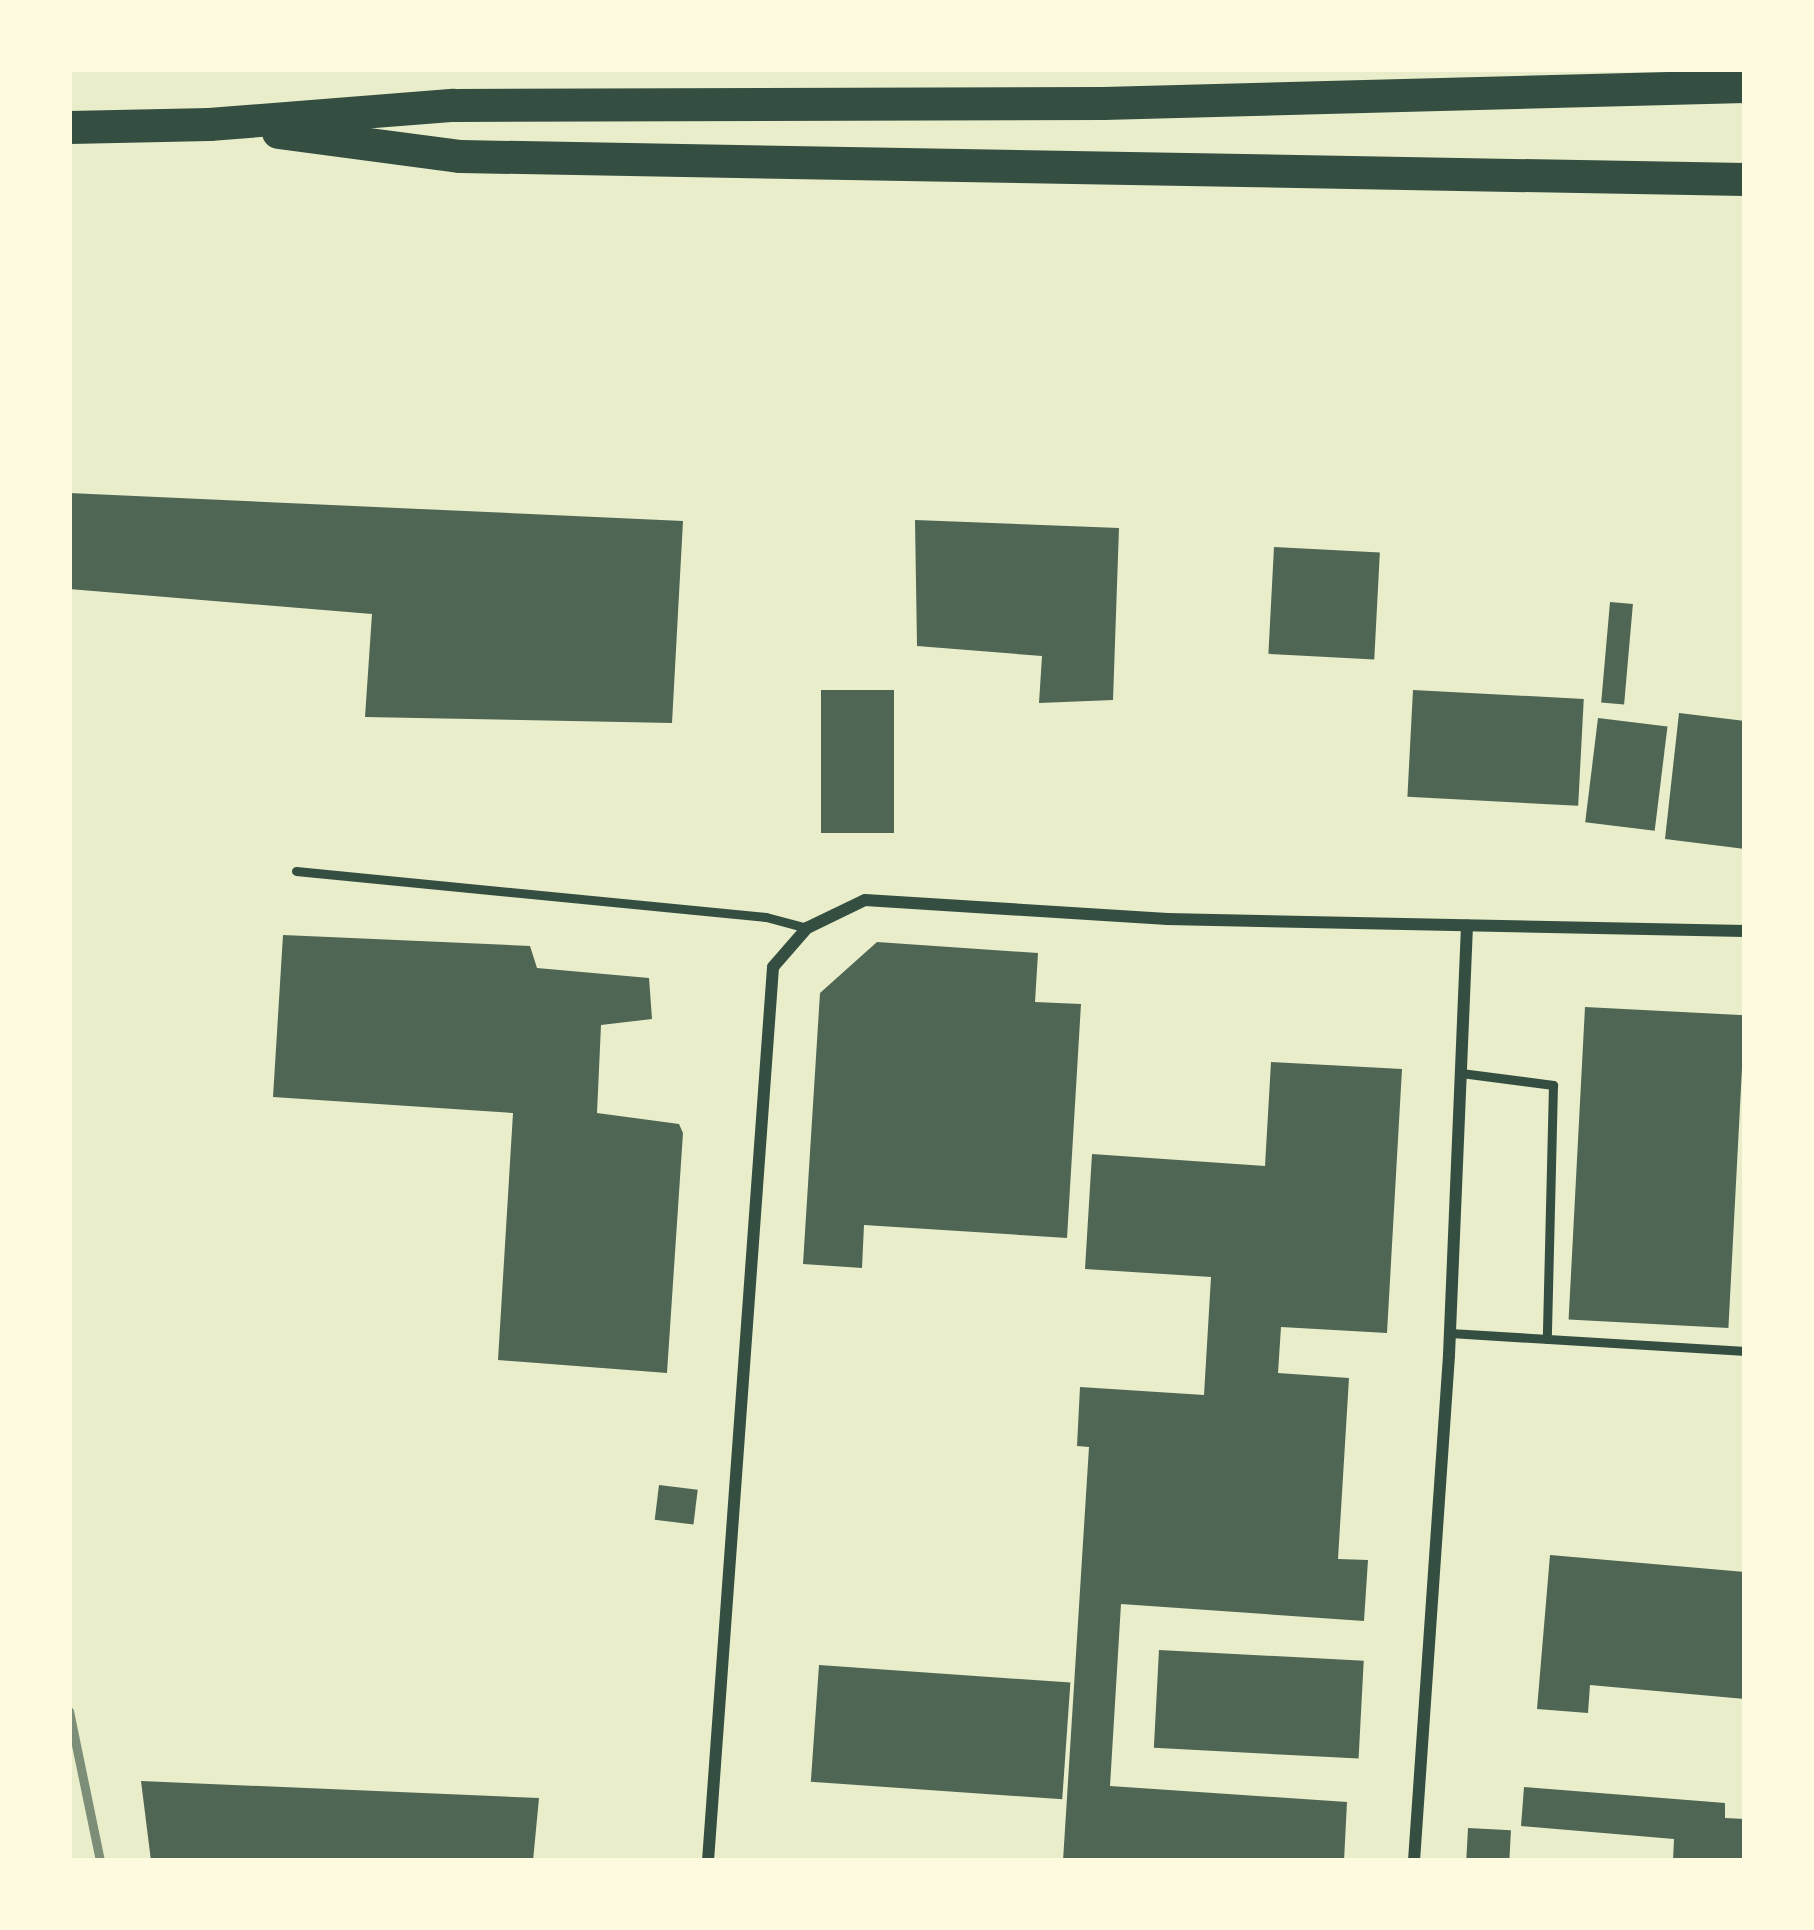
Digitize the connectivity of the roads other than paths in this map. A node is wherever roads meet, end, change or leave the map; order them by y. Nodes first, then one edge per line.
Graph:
1 (1745, 86) edge
2 (209, 124) junction
3 (69, 127) edge
4 (1745, 178) edge
5 (296, 871) dead end
6 (1467, 925) junction
7 (807, 928) junction
8 (1745, 931) edge
9 (1461, 1073) junction
10 (1450, 1334) junction
11 (1547, 1339) junction
12 (1745, 1351) edge
13 (708, 1861) edge
14 (1414, 1861) edge

1 - 2 highway
2 - 3 highway
2 - 4 highway
5 - 7 lane
6 - 7 street
6 - 8 street
6 - 9 street
7 - 13 street
9 - 10 street
9 - 11 lane
10 - 11 lane
10 - 14 street
11 - 12 lane

